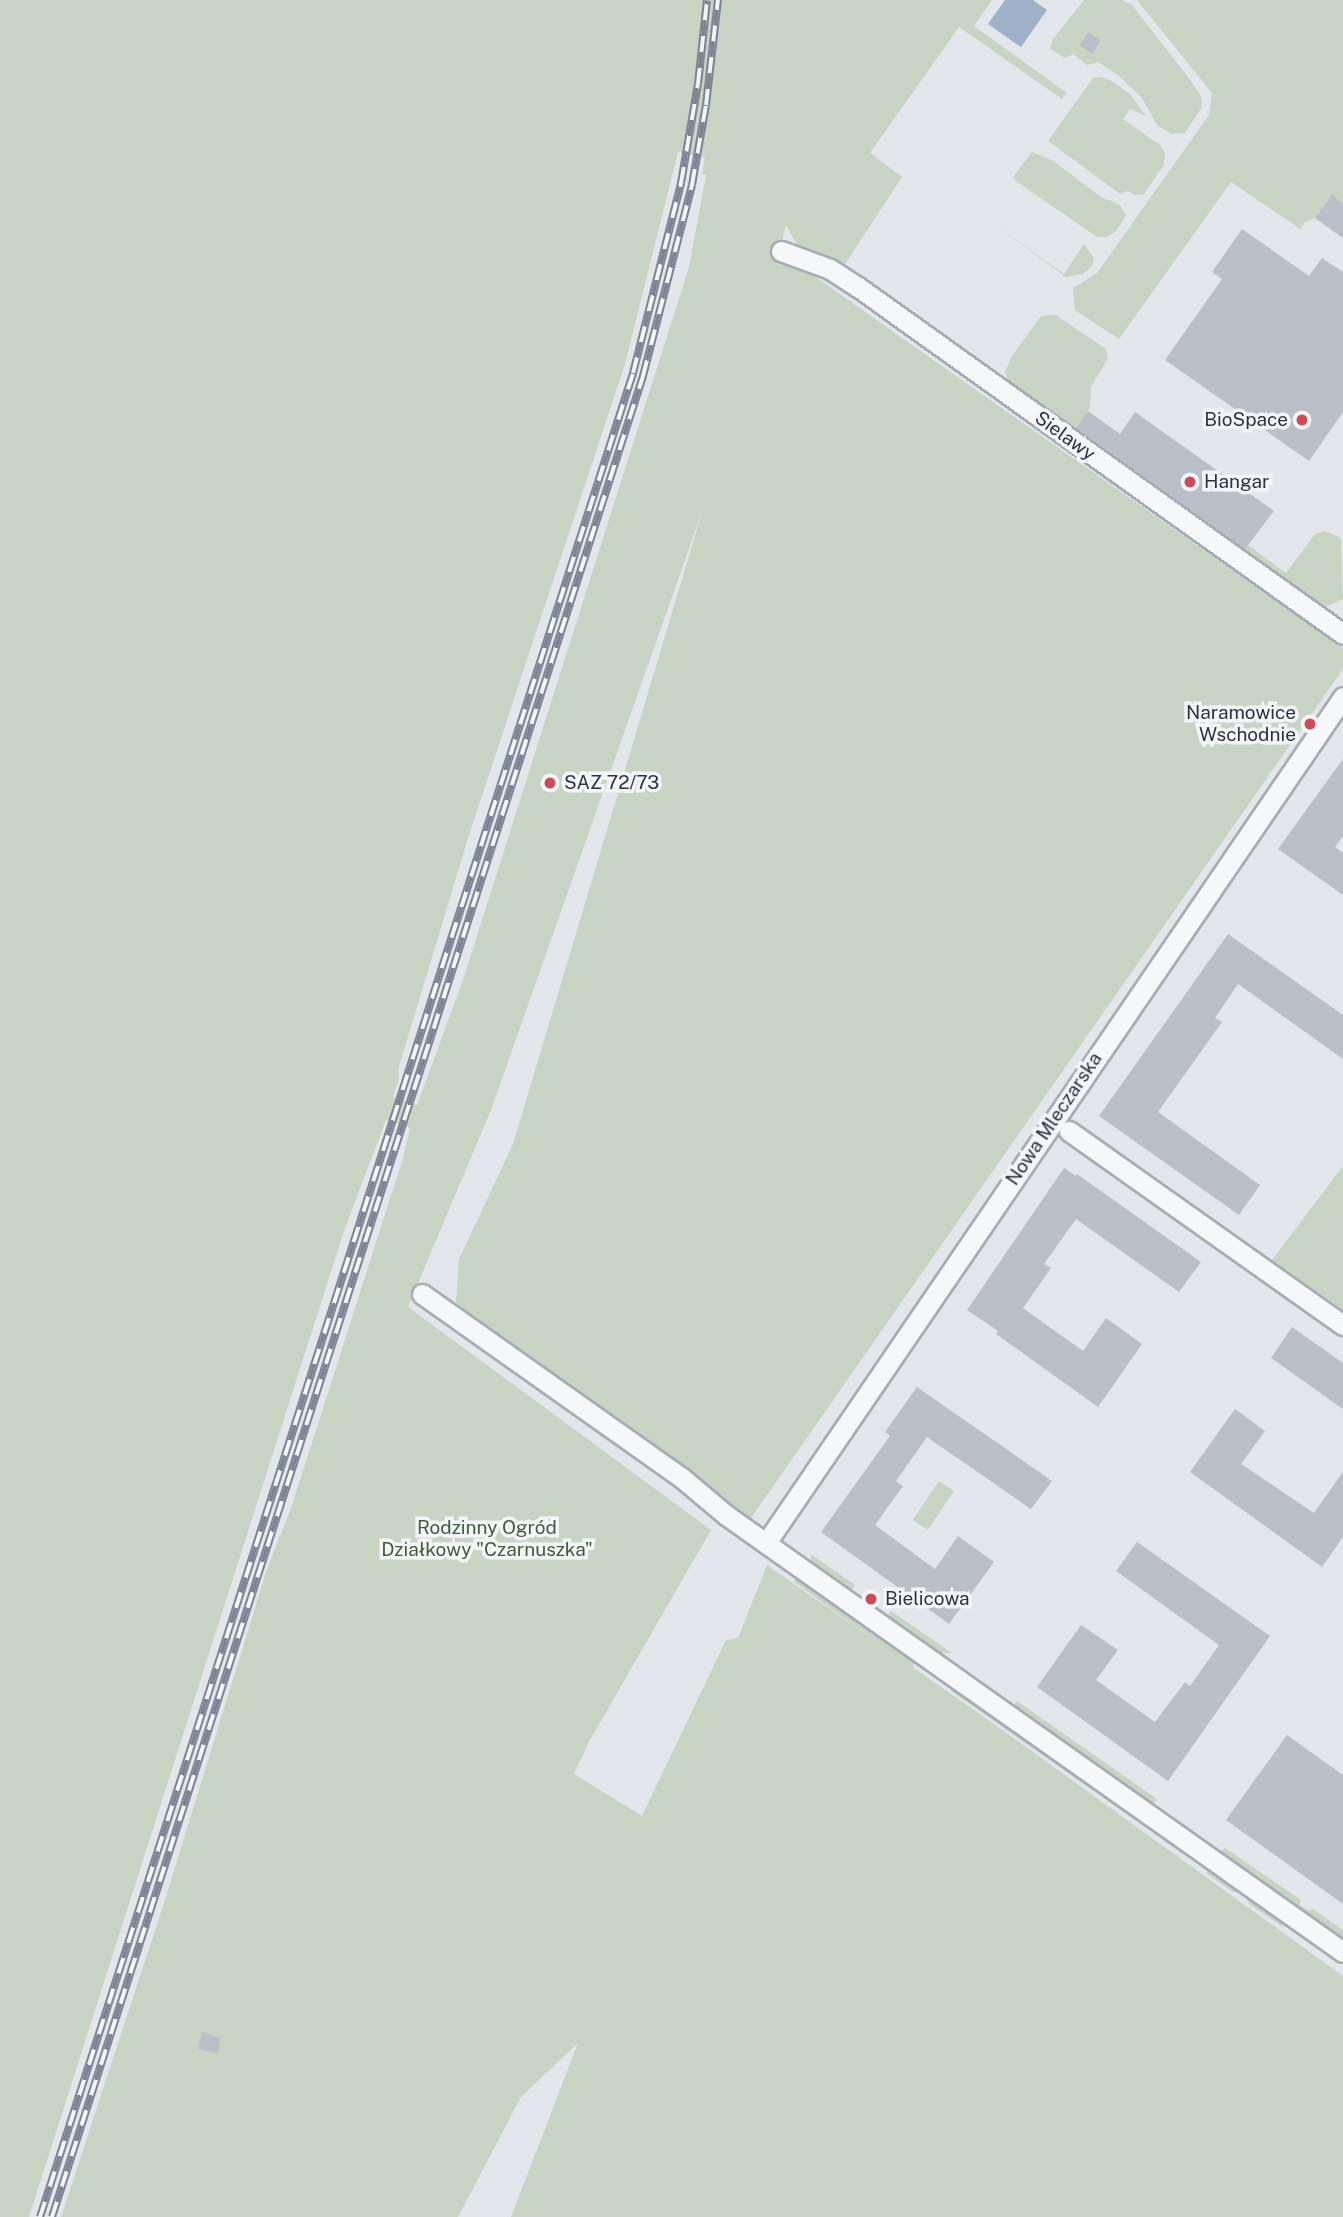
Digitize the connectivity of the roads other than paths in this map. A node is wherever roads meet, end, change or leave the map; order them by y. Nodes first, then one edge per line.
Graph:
1 (781, 251) dead end
2 (1343, 634) edge
3 (1343, 697) edge
4 (1069, 1131) dead end
5 (422, 1294) dead end
6 (1343, 1325) edge
7 (766, 1543) junction
8 (1343, 1952) edge

1 - 2 street, Sielawy
3 - 7 street, Nowa Mleczarska
4 - 6 street
5 - 7 street
7 - 8 street

